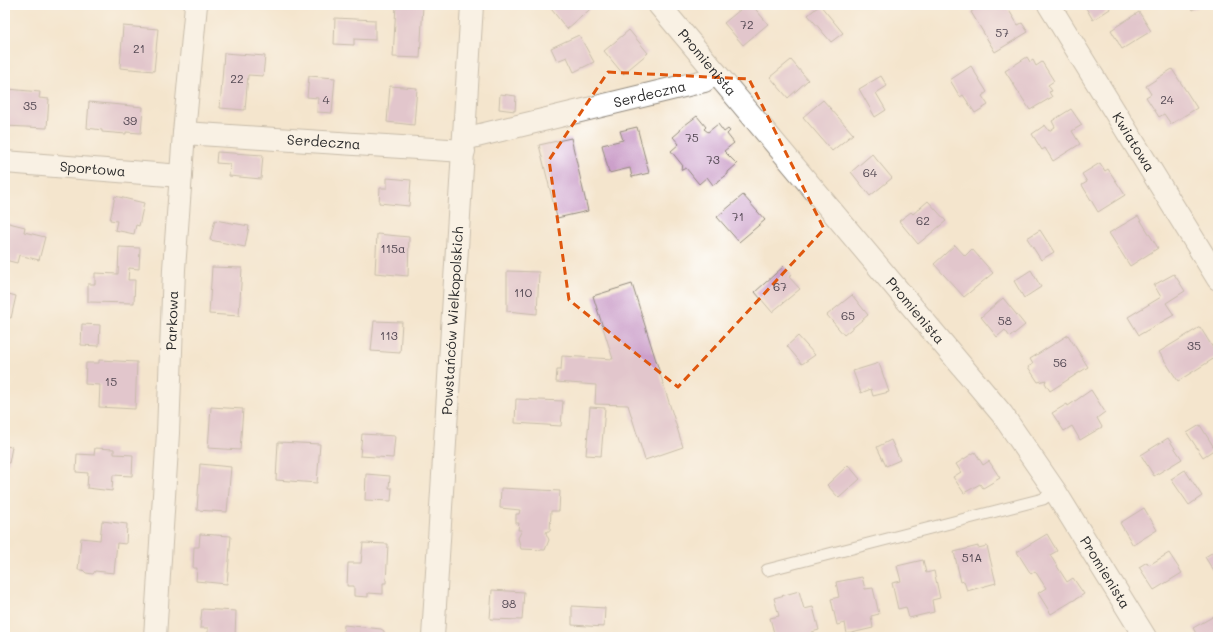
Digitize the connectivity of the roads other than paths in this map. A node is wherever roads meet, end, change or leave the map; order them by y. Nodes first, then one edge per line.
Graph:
1 (196, 5) edge
2 (472, 5) edge
3 (660, 5) edge
4 (1049, 5) edge
5 (716, 73) junction
6 (184, 133) junction
7 (464, 145) junction
8 (5, 162) edge
9 (181, 176) junction
10 (1218, 279) edge
11 (1055, 491) junction
12 (767, 570) dead end
13 (155, 637) edge
14 (433, 637) edge
15 (1145, 637) edge

1 - 6 street, Parkowa
2 - 7 street, Powstańców Wielkopolskich
3 - 5 street, Promienista
4 - 10 street, Kwiatowa
5 - 7 street, Serdeczna
5 - 11 street, Promienista
6 - 7 street, Serdeczna
6 - 9 street, Parkowa
7 - 14 street, Powstańców Wielkopolskich
8 - 9 street, Sportowa
9 - 13 street, Parkowa
11 - 12 lane
11 - 15 street, Promienista

